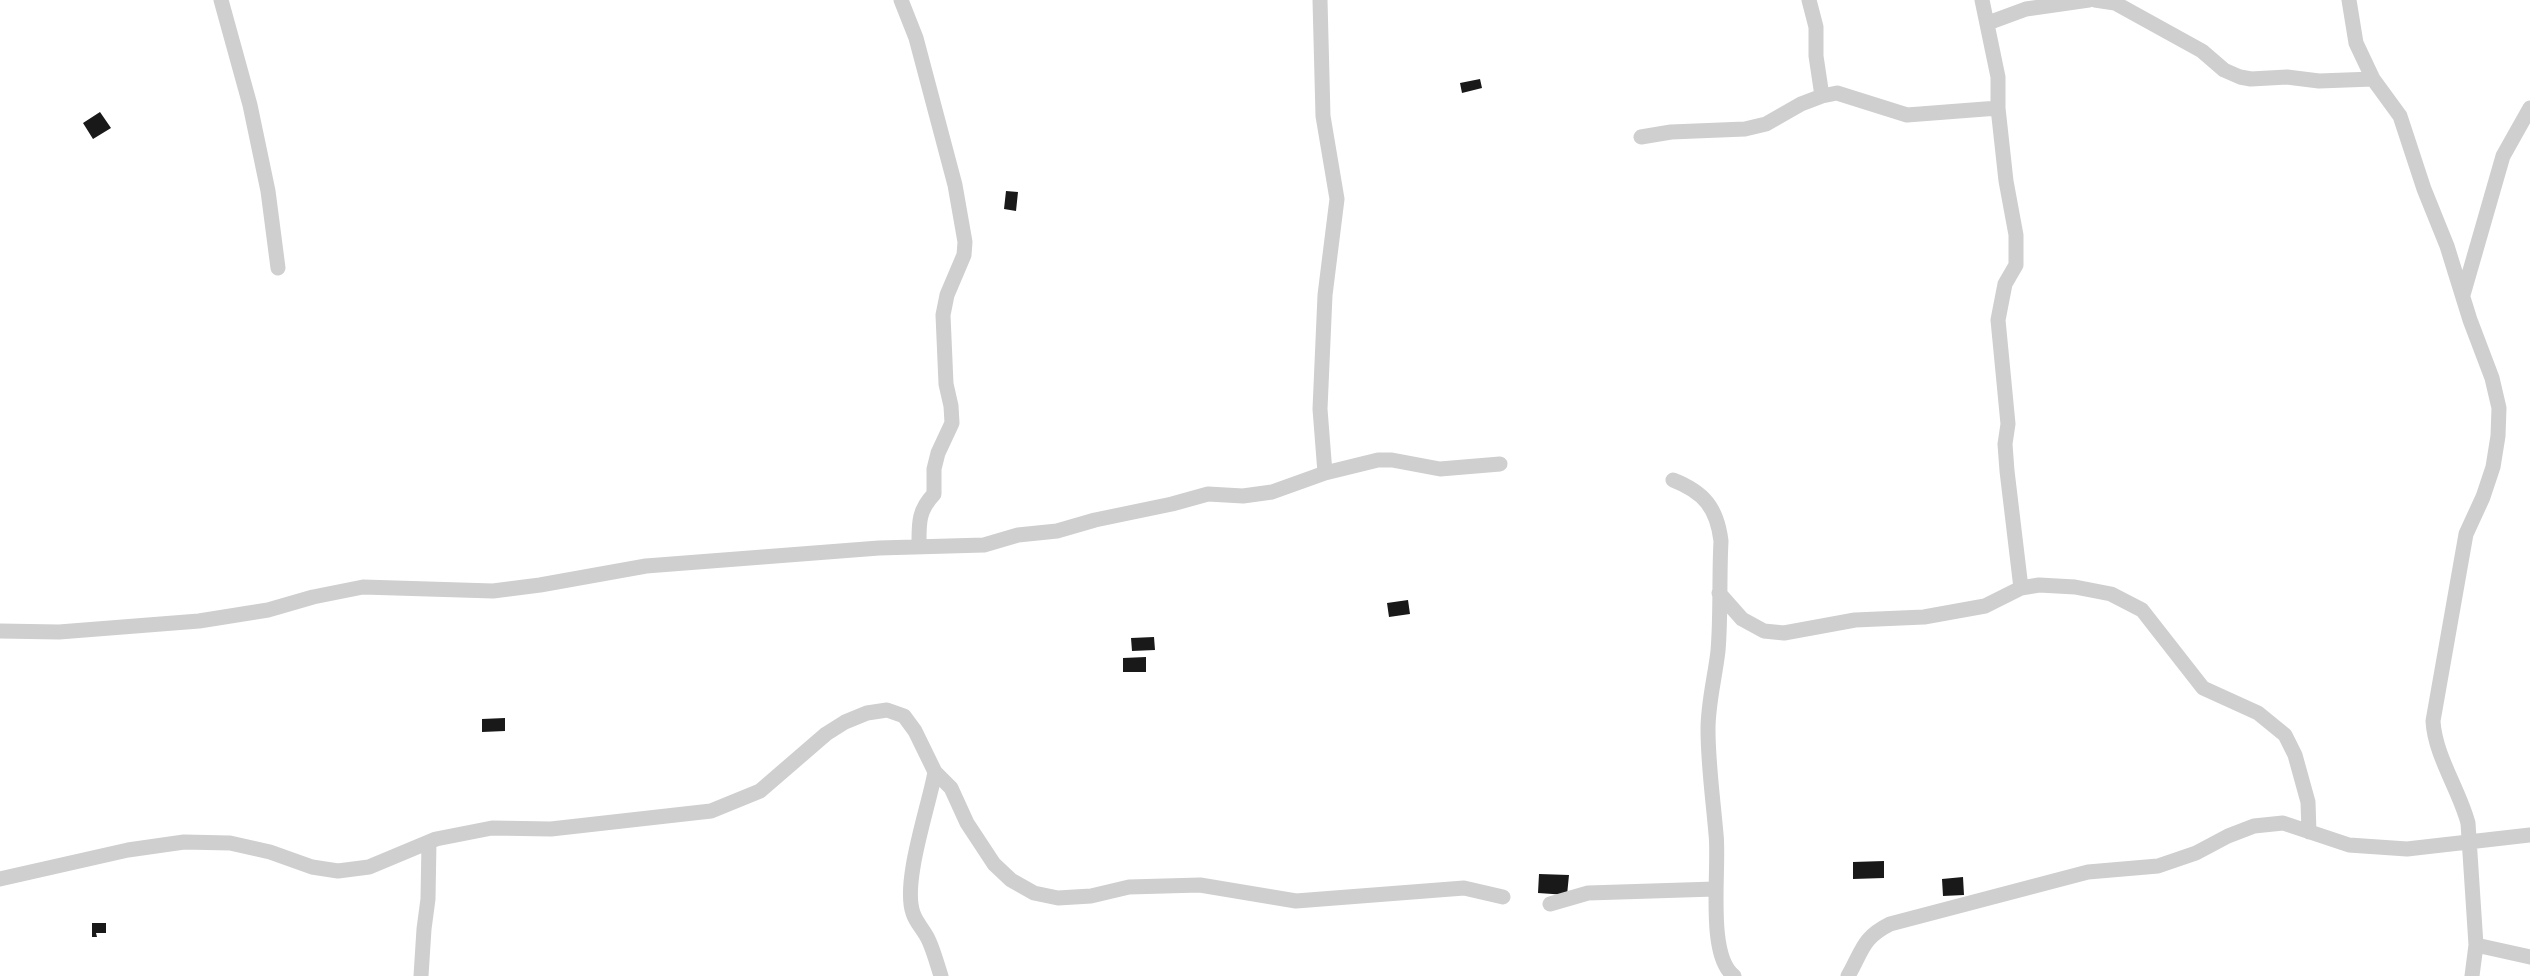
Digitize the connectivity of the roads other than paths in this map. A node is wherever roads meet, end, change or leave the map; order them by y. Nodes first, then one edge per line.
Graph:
1 (221, 0) edge
2 (901, 0) edge
3 (1320, 0) edge
4 (1809, 0) edge
5 (1982, 0) edge
6 (2089, 0) edge
7 (2095, 0) edge
8 (2349, 0) edge
9 (1988, 23) junction
10 (2373, 79) junction
11 (1822, 96) junction
12 (1998, 108) junction
13 (2530, 108) edge
14 (1641, 137) dead end
15 (278, 268) dead end
16 (2463, 295) junction
17 (1500, 464) dead end
18 (1325, 473) junction
19 (1673, 480) dead end
20 (919, 545) junction
21 (2022, 588) junction
22 (1719, 593) junction
23 (0, 631) edge
24 (935, 772) junction
25 (2309, 832) junction
26 (2530, 835) edge
27 (429, 842) junction
28 (2468, 844) junction
29 (0, 879) edge
30 (1715, 889) junction
31 (1503, 897) dead end
32 (1550, 904) dead end
33 (2475, 945) junction
34 (2530, 957) edge
35 (421, 976) edge
36 (940, 976) edge
37 (1734, 976) edge
38 (1849, 976) edge
39 (2472, 976) edge

1 - 15 street
2 - 20 street
3 - 18 street
4 - 11 street
5 - 9 street
6 - 9 street
7 - 10 street
8 - 10 street
9 - 12 street
10 - 16 street
11 - 12 street
11 - 14 street
12 - 21 street
13 - 16 street
16 - 28 street
17 - 18 street
18 - 20 street
19 - 22 street
20 - 23 street
21 - 22 street
21 - 25 street
22 - 30 street
24 - 27 street
24 - 31 street
24 - 36 street
25 - 28 street
25 - 38 street
26 - 28 street
27 - 29 street
27 - 35 street
28 - 33 street
30 - 32 street
30 - 37 street
33 - 34 street
33 - 39 street

